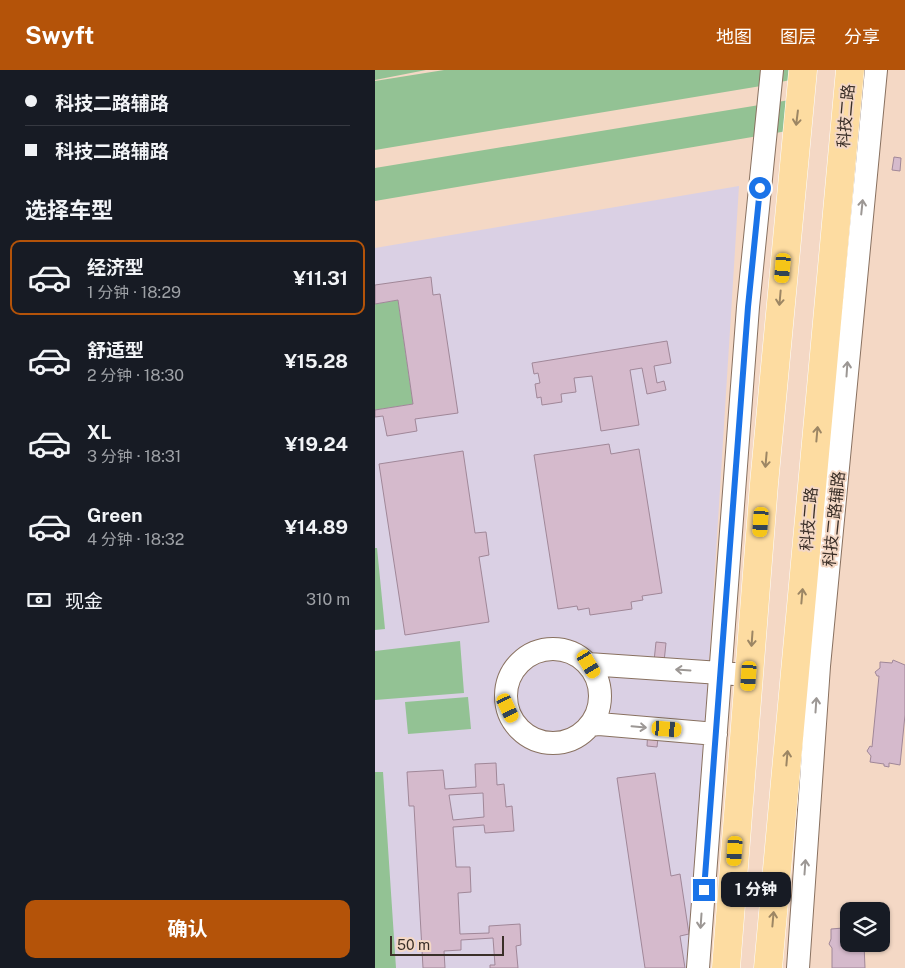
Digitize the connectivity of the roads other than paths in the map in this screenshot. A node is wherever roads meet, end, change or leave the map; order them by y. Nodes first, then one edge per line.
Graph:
1 (772, 70) edge
2 (803, 70) edge
3 (850, 70) edge
4 (876, 70) edge
5 (589, 664) junction
6 (720, 673) junction
7 (749, 676) junction
8 (590, 725) junction
9 (716, 734) junction
10 (698, 968) edge
11 (726, 968) edge
12 (768, 968) edge
13 (797, 968) edge

1 - 6 street
2 -> 7 main road
12 -> 3 main road, 科技二路
13 -> 4 street, 科技二路辅路
6 -> 5 street
5 - 8 street
5 - 8 street
6 - 7 street
6 - 9 street
7 - 11 main road
8 -> 9 street
9 -> 10 street

